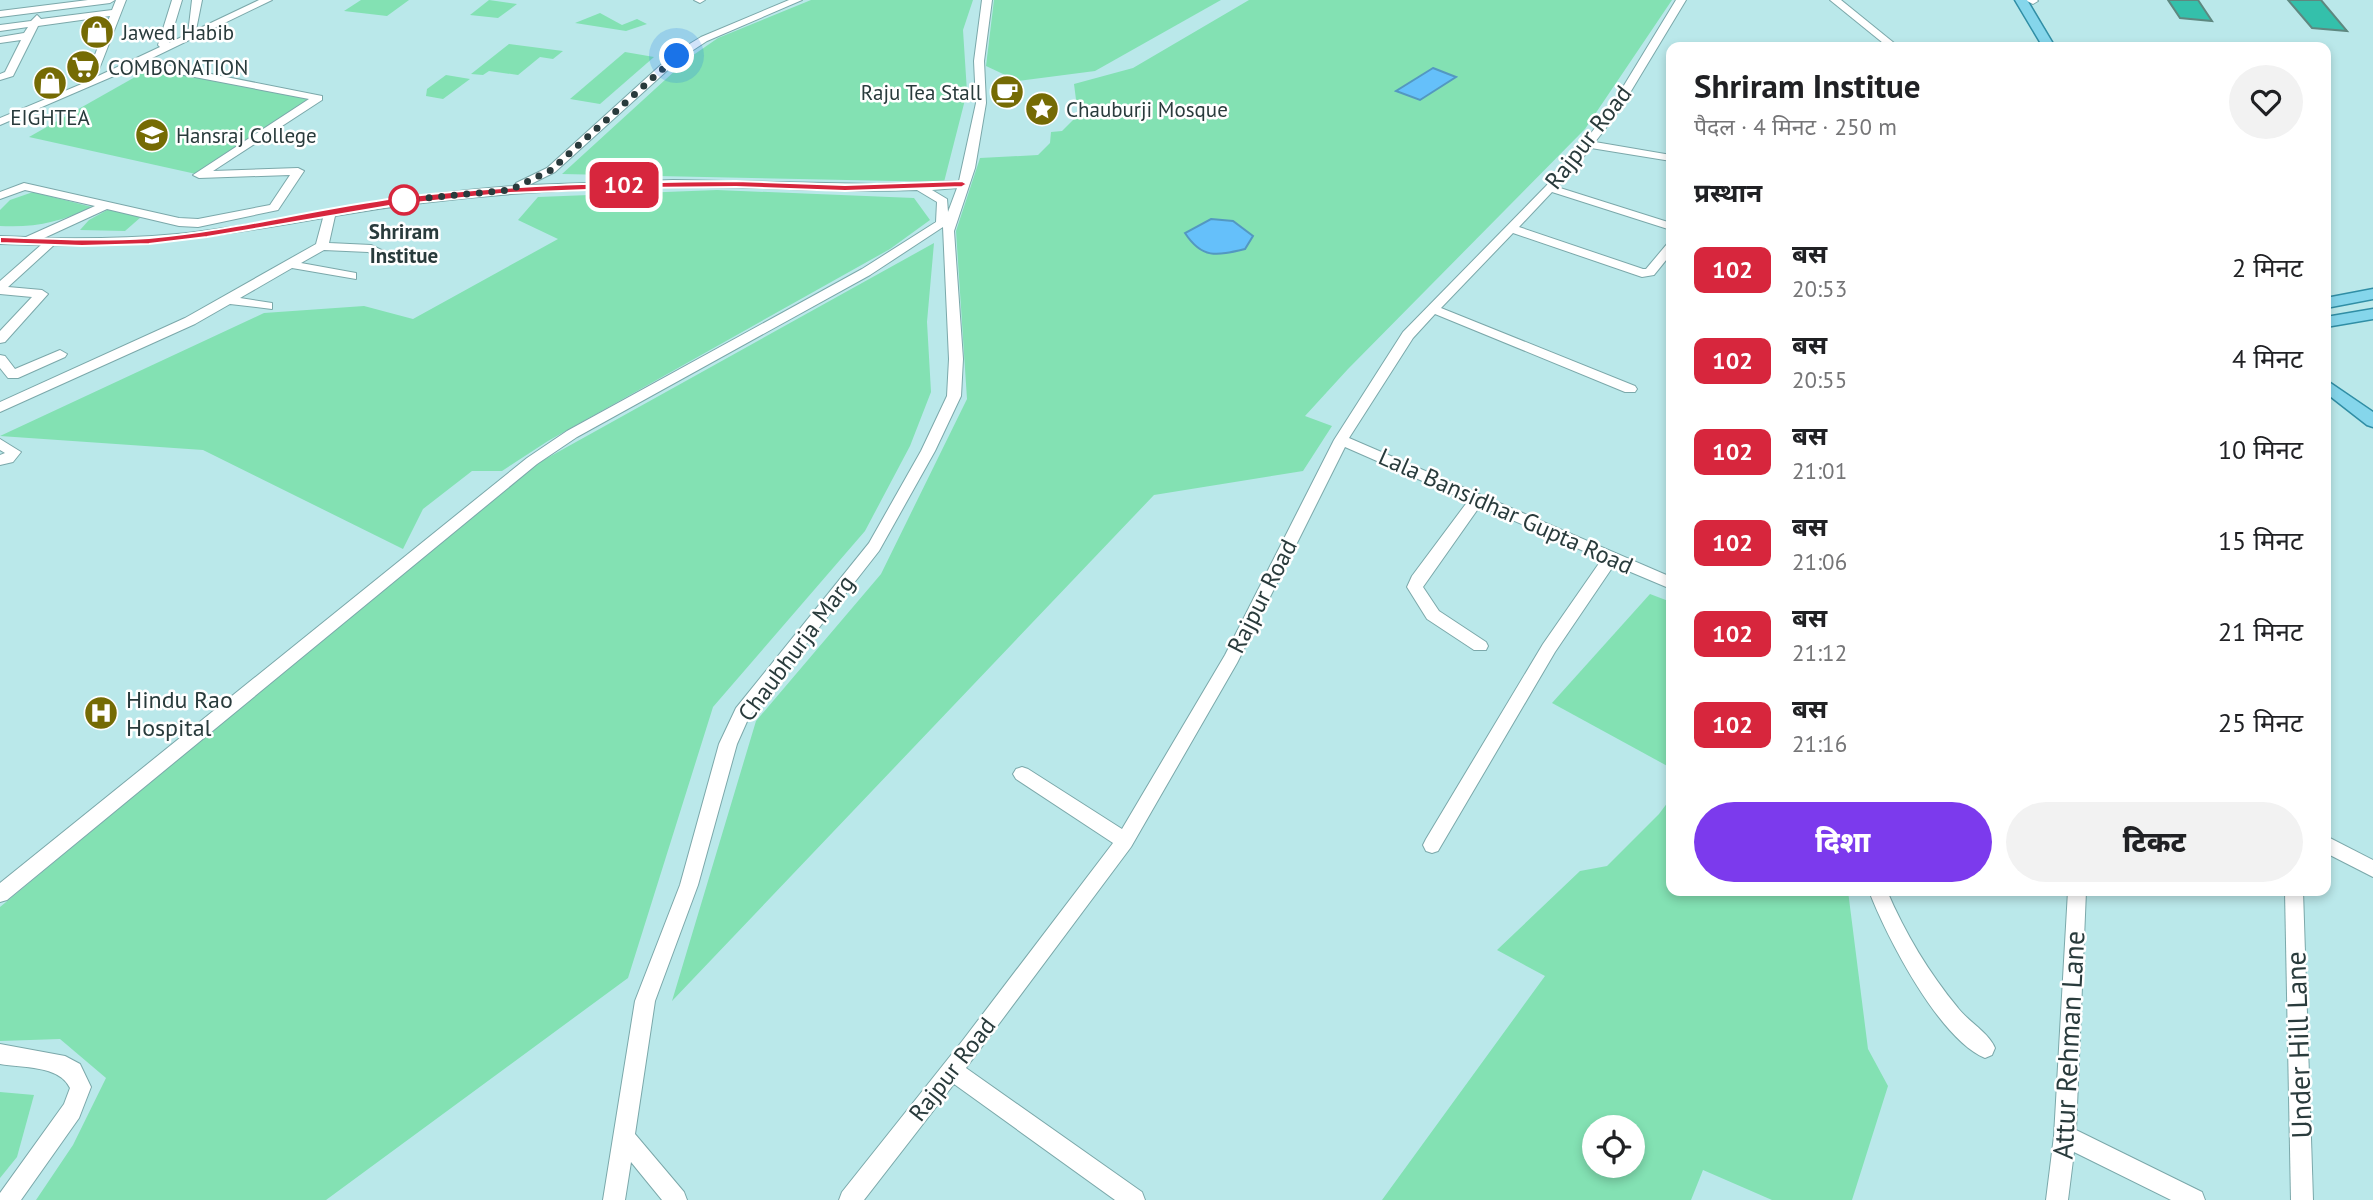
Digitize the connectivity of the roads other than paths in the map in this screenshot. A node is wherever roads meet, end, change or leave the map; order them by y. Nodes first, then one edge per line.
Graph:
1 (110, 0) edge
2 (121, 0) edge
3 (131, 0) edge
4 (177, 0) edge
5 (197, 0) edge
6 (255, 0) edge
7 (267, 0) edge
8 (797, 0) edge
9 (987, 0) edge
10 (1681, 0) edge
11 (1835, 0) edge
12 (2021, 0) edge
13 (2032, 0) edge
14 (79, 2) edge
15 (43, 4) edge
16 (116, 12) junction
17 (0, 14) edge
18 (74, 18) junction
19 (34, 23) junction
20 (0, 27) edge
21 (191, 32) junction
22 (27, 36) junction
23 (0, 40) edge
24 (1888, 42) edge
25 (2046, 42) edge
26 (2057, 42) edge
27 (163, 45) junction
28 (22, 47) junction
29 (0, 51) edge
30 (16, 60) junction
31 (0, 62) edge
32 (138, 63) junction
33 (3, 76) edge
34 (95, 79) junction
35 (0, 116) edge
36 (0, 122) edge
37 (1588, 144) junction
38 (1666, 157) edge
39 (551, 170) junction
40 (962, 184) junction
41 (919, 187) junction
42 (555, 188) junction
43 (1550, 188) junction
44 (510, 190) junction
45 (0, 196) edge
46 (107, 204) junction
47 (330, 212) junction
48 (1666, 225) edge
49 (945, 227) junction
50 (1511, 228) junction
51 (0, 240) edge
52 (28, 242) junction
53 (50, 243) junction
54 (322, 246) junction
55 (1666, 253) edge
56 (388, 258) dead end
57 (293, 265) junction
58 (352, 276) dead end
59 (0, 289) edge
60 (2373, 294) edge
61 (231, 300) junction
62 (2331, 302) edge
63 (268, 306) dead end
64 (1433, 309) junction
65 (2373, 314) edge
66 (2331, 322) edge
67 (0, 340) edge
68 (60, 354) dead end
69 (0, 359) edge
70 (6, 377) edge
71 (1630, 389) dead end
72 (2331, 389) edge
73 (2331, 401) edge
74 (0, 407) edge
75 (2373, 421) edge
76 (2373, 431) edge
77 (1341, 440) junction
78 (0, 444) edge
79 (0, 460) edge
80 (1477, 499) junction
81 (1611, 558) junction
82 (1666, 581) edge
83 (1480, 646) dead end
84 (1022, 774) dead end
85 (1125, 841) junction
86 (1432, 845) dead end
87 (2331, 847) edge
88 (2373, 869) edge
89 (0, 894) edge
90 (1880, 896) edge
91 (2077, 896) edge
92 (2294, 896) edge
93 (1985, 1048) dead end
94 (0, 1054) edge
95 (951, 1070) junction
96 (2065, 1136) junction
97 (624, 1137) junction
98 (8, 1200) edge
99 (614, 1200) edge
100 (676, 1200) edge
101 (850, 1200) edge
102 (1134, 1200) edge
103 (2057, 1200) edge
104 (2194, 1200) edge
105 (2302, 1200) edge

1 - 14 street
2 - 16 street
3 - 34 street
4 - 27 street
5 - 21 street
6 - 21 street
7 - 32 street
8 - 39 street
9 - 40 street
10 - 37 street, Rajpur Road
11 - 24 street
12 - 25 main road
13 - 26 main road
14 - 15 street
14 - 18 street
15 - 17 street
15 - 19 street
16 - 18 street
16 - 34 street
18 - 19 street
19 - 20 street
19 - 22 street
21 - 27 street
22 - 23 street
22 - 28 street
27 - 34 street
28 - 29 street
28 - 30 street
30 - 31 street
30 - 33 street
32 - 34 street
32 - 46 street
34 - 35 street
34 - 36 street
37 - 38 street
37 - 43 street, Rajpur Road
39 - 42 street
39 - 44 street
40 - 41 street
40 - 49 street
41 - 42 street
41 - 49 street
42 - 44 street
43 - 48 street
43 - 50 street, Rajpur Road
44 - 47 street
45 - 46 street
46 - 52 street
47 - 53 street
47 - 54 street
49 - 89 street
49 - 97 street, Chaubhurja Marg
50 - 55 street
50 - 64 street, Rajpur Road
51 - 52 street
52 - 53 street
53 - 59 street
54 - 56 street
54 - 57 street
57 - 58 street
57 - 61 street
59 - 67 street
60 - 62 main road
61 - 63 street
61 - 74 street
64 - 71 street
64 - 77 street, Rajpur Road
65 - 66 main road
68 - 70 street
69 - 70 street
72 - 75 main road
73 - 76 main road
77 - 80 street, Lala Bansidhar Gupta Road
77 - 85 street, Rajpur Road
78 - 79 street
80 - 81 street, Lala Bansidhar Gupta Road
80 - 83 street
81 - 82 street, Lala Bansidhar Gupta Road
81 - 86 street
84 - 85 street
85 - 95 street, Rajpur Road
87 - 88 street
90 - 93 street
91 - 96 street, Attur Rehman Lane
92 - 105 street, Under Hill Lane
94 - 98 street
95 - 101 street, Rajpur Road
95 - 102 street
96 - 103 street, Attur Rehman Lane
96 - 104 street
97 - 99 street, Chaubhurja Marg
97 - 100 street

